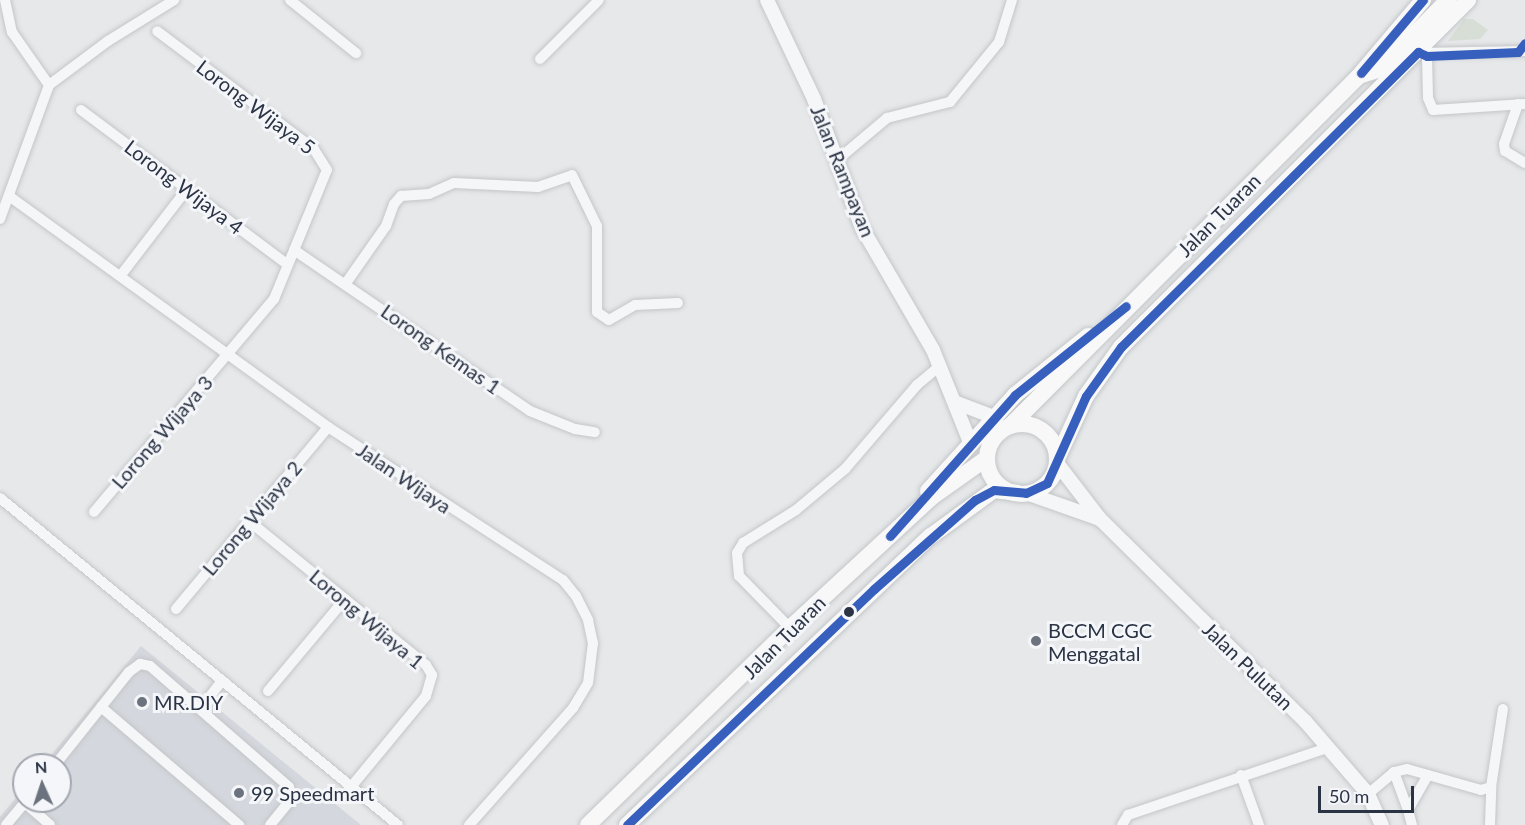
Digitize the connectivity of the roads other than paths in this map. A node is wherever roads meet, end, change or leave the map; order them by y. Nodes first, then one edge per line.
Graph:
1 (5, 0) edge
2 (174, 0) edge
3 (290, 0) edge
4 (599, 0) edge
5 (767, 0) edge
6 (1012, 0) edge
7 (1423, 0) edge
8 (1448, 0) edge
9 (1468, 0) edge
10 (157, 31) dead end
11 (1523, 49) edge
12 (356, 53) dead end
13 (1423, 54) junction
14 (540, 59) dead end
15 (1358, 77) junction
16 (49, 84) junction
17 (1522, 104) edge
18 (81, 110) dead end
19 (1343, 129) junction
20 (836, 161) junction
21 (1525, 163) edge
22 (187, 189) junction
23 (9, 196) junction
24 (0, 219) edge
25 (294, 250) junction
26 (287, 264) junction
27 (120, 275) junction
28 (346, 283) junction
29 (1140, 294) junction
30 (678, 303) dead end
31 (1125, 307) junction
32 (230, 353) junction
33 (940, 366) junction
34 (957, 403) junction
35 (994, 417) junction
36 (1010, 426) junction
37 (328, 427) junction
38 (595, 432) dead end
39 (970, 442) junction
40 (987, 458) junction
41 (1057, 461) junction
42 (1022, 493) junction
43 (0, 498) edge
44 (94, 512) dead end
45 (915, 512) junction
46 (1100, 519) junction
47 (249, 521) junction
48 (345, 599) junction
49 (176, 609) dead end
50 (790, 628) junction
51 (222, 681) junction
52 (268, 692) dead end
53 (101, 707) junction
54 (200, 709) junction
55 (1503, 709) dead end
56 (1327, 747) junction
57 (65, 753) edge
58 (1394, 772) junction
59 (1241, 775) junction
60 (1428, 775) junction
61 (351, 787) junction
62 (1491, 788) junction
63 (1368, 794) junction
64 (1408, 810) junction
65 (16, 813) edge
66 (37, 813) edge
67 (6, 825) edge
68 (50, 825) edge
69 (239, 825) edge
70 (270, 825) edge
71 (398, 825) edge
72 (469, 825) edge
73 (588, 825) edge
74 (627, 825) edge
75 (1122, 825) edge
76 (1259, 825) edge
77 (1382, 825) edge
78 (1412, 825) edge
79 (1490, 825) edge

1 - 16 street
2 - 16 street
3 - 12 street
4 - 14 street
5 - 20 street, Jalan Rampayan
6 - 20 street
7 - 15 main road, Jalan Tuaran
8 - 15 main road
9 - 13 main road, Jalan Tuaran
10 - 25 street, Lorong Wijaya 5
11 - 13 street
13 - 17 street
13 - 19 main road, Jalan Tuaran
15 - 29 main road, Jalan Tuaran
16 - 23 street
17 - 21 street
18 - 22 street, Lorong Wijaya 4
19 - 29 main road
19 - 41 main road, Jalan Tuaran
20 - 33 street, Jalan Rampayan
22 - 26 street, Lorong Wijaya 4
22 - 27 street
23 - 24 street
23 - 27 street, Jalan Wijaya
25 - 26 street, Lorong Wijaya 5
25 - 28 street, Lorong Kemas 1
26 - 32 street, Lorong Wijaya 5
27 - 32 street, Jalan Wijaya
28 - 30 street
28 - 38 street, Lorong Kemas 1
29 - 31 main road, Jalan Tuaran
31 - 35 main road
31 - 36 main road, Jalan Tuaran
32 - 37 street, Jalan Wijaya
32 - 44 street, Lorong Wijaya 3
33 - 34 street, Jalan Rampayan
33 - 50 street
34 - 35 street
34 - 39 street, Jalan Rampayan
35 - 39 main road
36 - 40 main road
36 - 41 main road
37 - 47 street, Lorong Wijaya 2
37 - 72 street, Jalan Wijaya
39 - 45 main road
40 - 42 main road
40 - 45 main road, Jalan Tuaran
41 - 42 main road
41 - 46 street, Jalan Pulutan
42 - 46 street, Jalan Pulutan
42 - 74 main road, Jalan Tuaran
43 - 51 street
45 - 50 main road, Jalan Tuaran
46 - 56 street, Jalan Pulutan
47 - 48 street, Lorong Wijaya 1
47 - 49 street, Lorong Wijaya 2
48 - 52 street
48 - 61 street, Lorong Wijaya 1
50 - 73 main road, Jalan Tuaran
51 - 54 street
51 - 61 street
53 - 54 street
53 - 57 street
53 - 69 street
54 - 70 street
55 - 62 street
56 - 59 street
56 - 63 street, Jalan Pulutan
58 - 60 street
58 - 63 street
58 - 64 street
59 - 75 street
59 - 76 street
60 - 62 street
60 - 64 street
61 - 71 street
62 - 79 street
63 - 77 street, Jalan Pulutan
64 - 78 street
65 - 67 street
66 - 68 street

